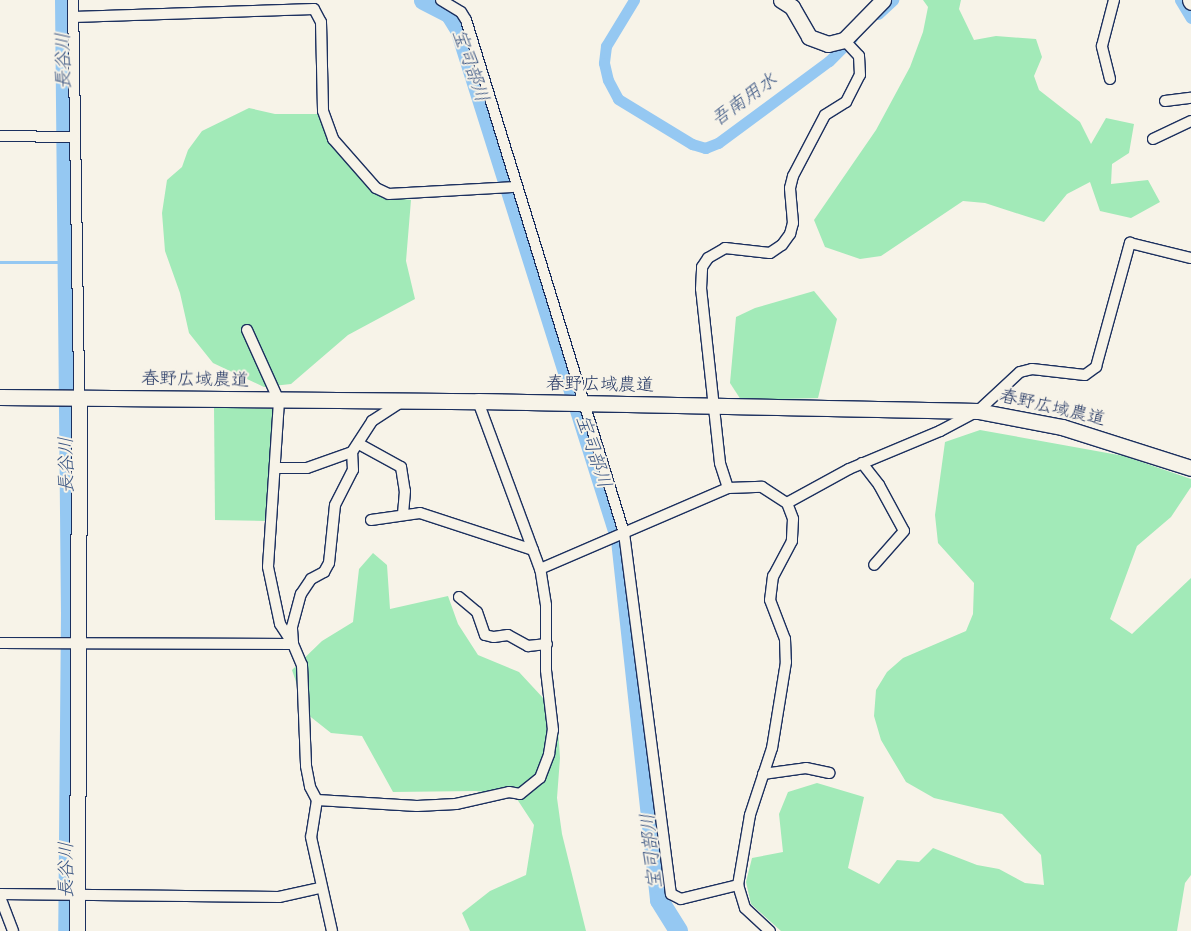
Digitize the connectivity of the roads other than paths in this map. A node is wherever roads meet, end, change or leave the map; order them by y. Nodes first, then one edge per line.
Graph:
1 (72, 0) edge
2 (441, 0) edge
3 (781, 0) edge
4 (884, 0) edge
5 (1114, 0) edge
6 (73, 17) junction
7 (849, 44) junction
8 (1110, 79) dead end
9 (1191, 98) edge
10 (1165, 100) dead end
11 (1191, 121) edge
12 (0, 136) edge
13 (74, 137) junction
14 (1153, 140) dead end
15 (516, 187) junction
16 (1191, 258) edge
17 (247, 330) dead end
18 (0, 397) edge
19 (79, 399) junction
20 (279, 401) junction
21 (402, 401) junction
22 (478, 401) junction
23 (577, 405) junction
24 (715, 407) junction
25 (978, 411) junction
26 (360, 444) junction
27 (352, 452) junction
28 (862, 463) junction
29 (274, 468) junction
30 (1191, 468) edge
31 (728, 488) junction
32 (787, 503) junction
33 (403, 514) junction
34 (371, 520) dead end
35 (624, 533) junction
36 (533, 550) junction
37 (874, 566) dead end
38 (540, 569) junction
39 (459, 597) dead end
40 (0, 643) edge
41 (72, 644) junction
42 (293, 644) junction
43 (547, 644) junction
44 (829, 773) dead end
45 (763, 774) junction
46 (317, 800) junction
47 (738, 885) junction
48 (320, 888) junction
49 (71, 894) junction
50 (0, 895) edge
51 (12, 931) edge
52 (77, 931) edge
53 (332, 931) edge
54 (770, 931) edge

1 - 6 street
2 - 15 street
3 - 7 street
4 - 7 street
5 - 8 street
6 - 13 street
6 - 15 street
7 - 24 street
9 - 10 street
11 - 14 street
12 - 13 street
13 - 19 street
15 - 23 street
16 - 25 street
17 - 20 street
18 - 19 street, 春野広域農道
19 - 20 street, 春野広域農道
19 - 41 street
20 - 21 street, 春野広域農道
20 - 29 street
21 - 22 street, 春野広域農道
21 - 26 street
22 - 23 street, 春野広域農道
22 - 36 street
23 - 24 street, 春野広域農道
23 - 35 street
24 - 25 street, 春野広域農道
24 - 31 street
25 - 28 street
25 - 30 street, 春野広域農道
26 - 27 street
26 - 33 street
27 - 29 street
27 - 42 street
28 - 32 street
28 - 37 street
29 - 42 street
31 - 32 street
31 - 35 street
32 - 45 street
33 - 34 street
33 - 36 street
35 - 38 street
35 - 47 street
36 - 38 street
38 - 43 street
39 - 43 street
40 - 41 street
41 - 42 street
41 - 49 street
42 - 46 street
43 - 46 street
44 - 45 street
45 - 47 street
46 - 48 street
47 - 54 street
48 - 49 street
48 - 53 street
49 - 50 street
49 - 52 street
50 - 51 street

